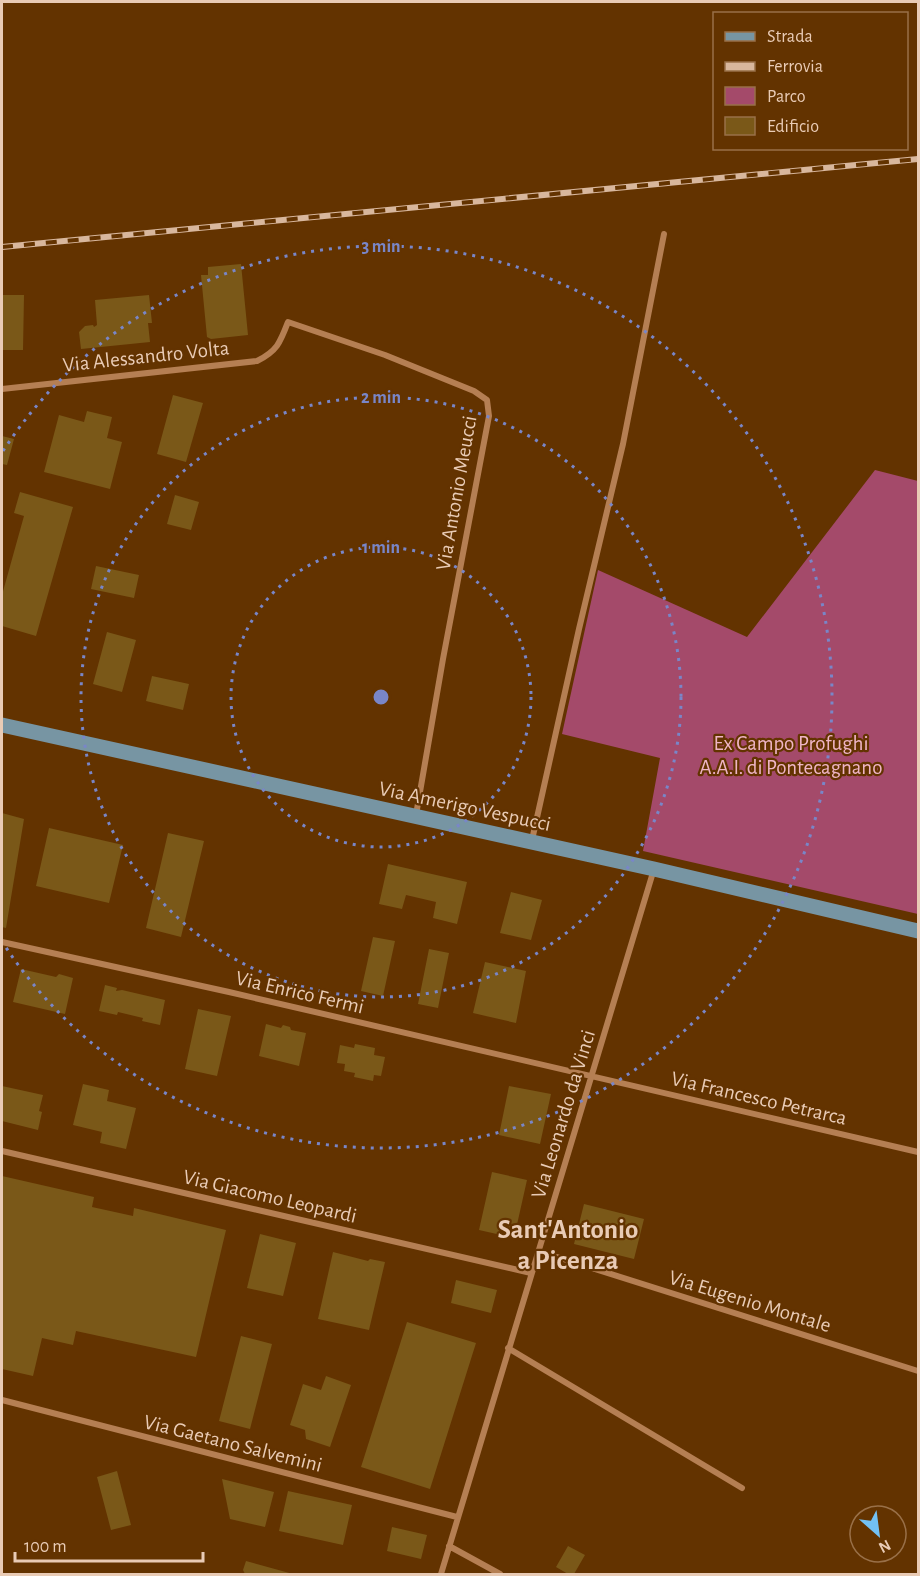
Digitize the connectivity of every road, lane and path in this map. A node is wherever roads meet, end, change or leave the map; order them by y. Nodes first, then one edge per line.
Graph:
1 (664, 234) dead end
2 (283, 335) joint
3 (2, 388) edge
4 (2, 725) edge
5 (416, 817) junction
6 (531, 842) junction
7 (654, 869) junction
8 (918, 931) edge
9 (2, 942) edge
10 (591, 1076) junction
11 (2, 1151) edge
12 (918, 1152) edge
13 (538, 1251) junction
14 (531, 1273) junction
15 (508, 1348) junction
16 (918, 1371) edge
17 (2, 1400) edge
18 (742, 1488) dead end
19 (457, 1517) junction
20 (449, 1546) junction
21 (441, 1575) edge
22 (500, 1575) edge

1 - 6 street
2 - 3 street, Via Alessandro Volta
2 - 5 street, Via Antonio Meucci
4 - 5 main road, Via Amerigo Vespucci
5 - 6 main road, Via Amerigo Vespucci
6 - 7 main road, Via Amerigo Vespucci
7 - 8 main road, Via Amerigo Vespucci
7 - 10 street, Via Leonardo da Vinci
9 - 10 street, Via Enrico Fermi
10 - 12 street, Via Francesco Petrarca
10 - 13 street, Via Leonardo da Vinci
11 - 14 street, Via Giacomo Leopardi
13 - 14 street, Via Leonardo da Vinci
13 - 16 street, Via Eugenio Montale
14 - 15 street, Via Leonardo da Vinci
15 - 18 street
15 - 19 street, Via Leonardo da Vinci
17 - 19 street, Via Gaetano Salvemini
19 - 20 street, Via Leonardo da Vinci
20 - 21 street, Via Leonardo da Vinci
20 - 22 street

